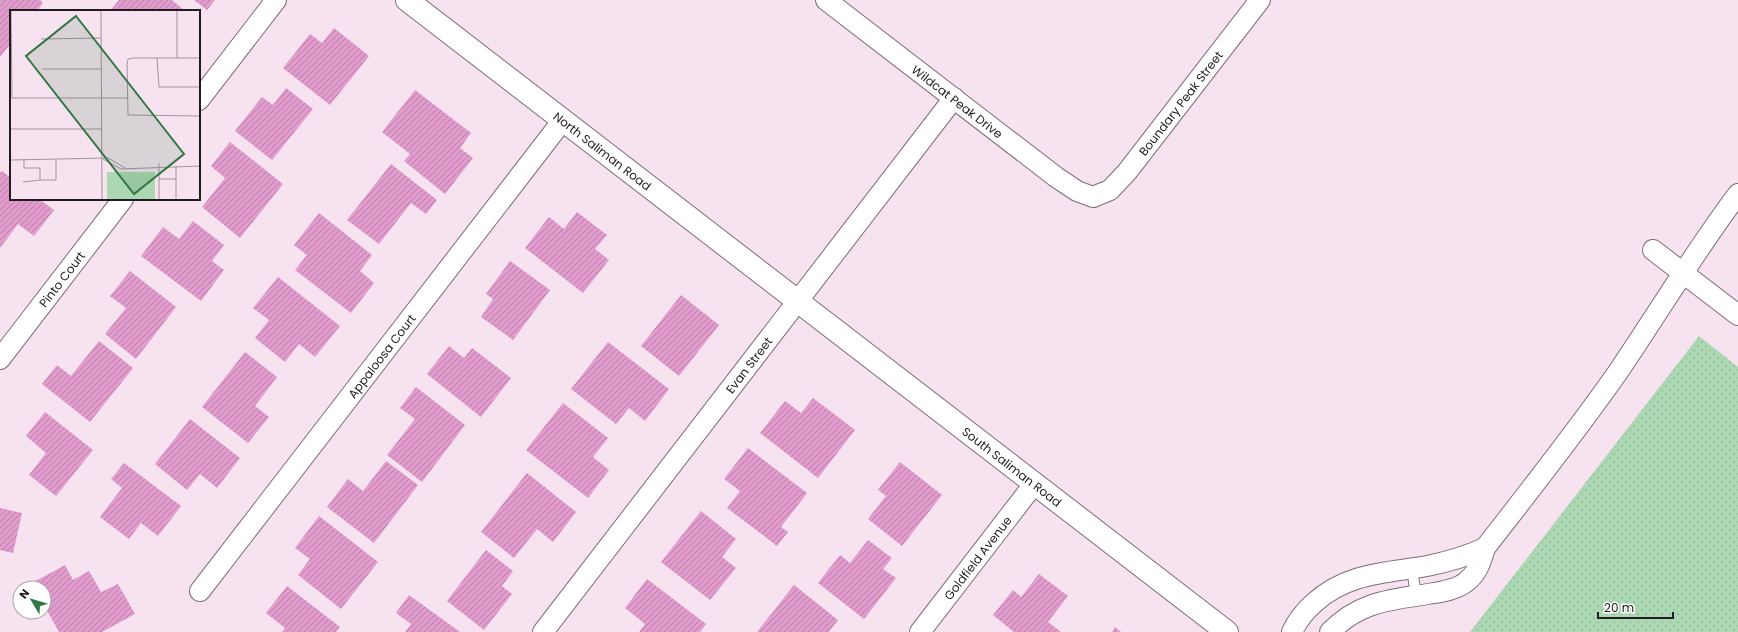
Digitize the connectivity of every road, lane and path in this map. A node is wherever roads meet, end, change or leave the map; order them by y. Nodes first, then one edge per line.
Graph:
1 (276, 0) edge
2 (407, 0) edge
3 (826, 0) edge
4 (1260, 0) edge
5 (954, 98) junction
6 (200, 99) edge
7 (563, 120) junction
8 (1738, 194) edge
9 (1093, 197) joint
10 (122, 200) edge
11 (1653, 250) dead end
12 (1684, 273) junction
13 (798, 302) junction
14 (1738, 314) edge
15 (0, 359) edge
16 (1034, 484) junction
17 (1485, 548) junction
18 (1412, 568) junction
19 (200, 591) dead end
20 (1416, 596) junction
21 (543, 632) edge
22 (920, 632) edge
23 (1227, 632) edge
24 (1292, 632) edge
25 (1330, 632) edge

1 - 6 street
2 - 7 main road, North Saliman Road
3 - 5 street, Wildcat Peak Drive
4 - 9 street, Boundary Peak Street
5 - 9 street, Wildcat Peak Drive
5 - 13 street, Evan Street
7 - 13 main road, North Saliman Road
7 - 19 street, Appaloosa Court
8 - 12 street
10 - 15 street, Pinto Court
11 - 12 street
12 - 14 street
12 - 17 street
13 - 16 main road, South Saliman Road
13 - 21 street, Evan Street
16 - 22 street, Goldfield Avenue
16 - 23 main road, South Saliman Road
17 - 18 street
17 - 20 street
18 - 20 lane
18 - 24 street
20 - 25 street

